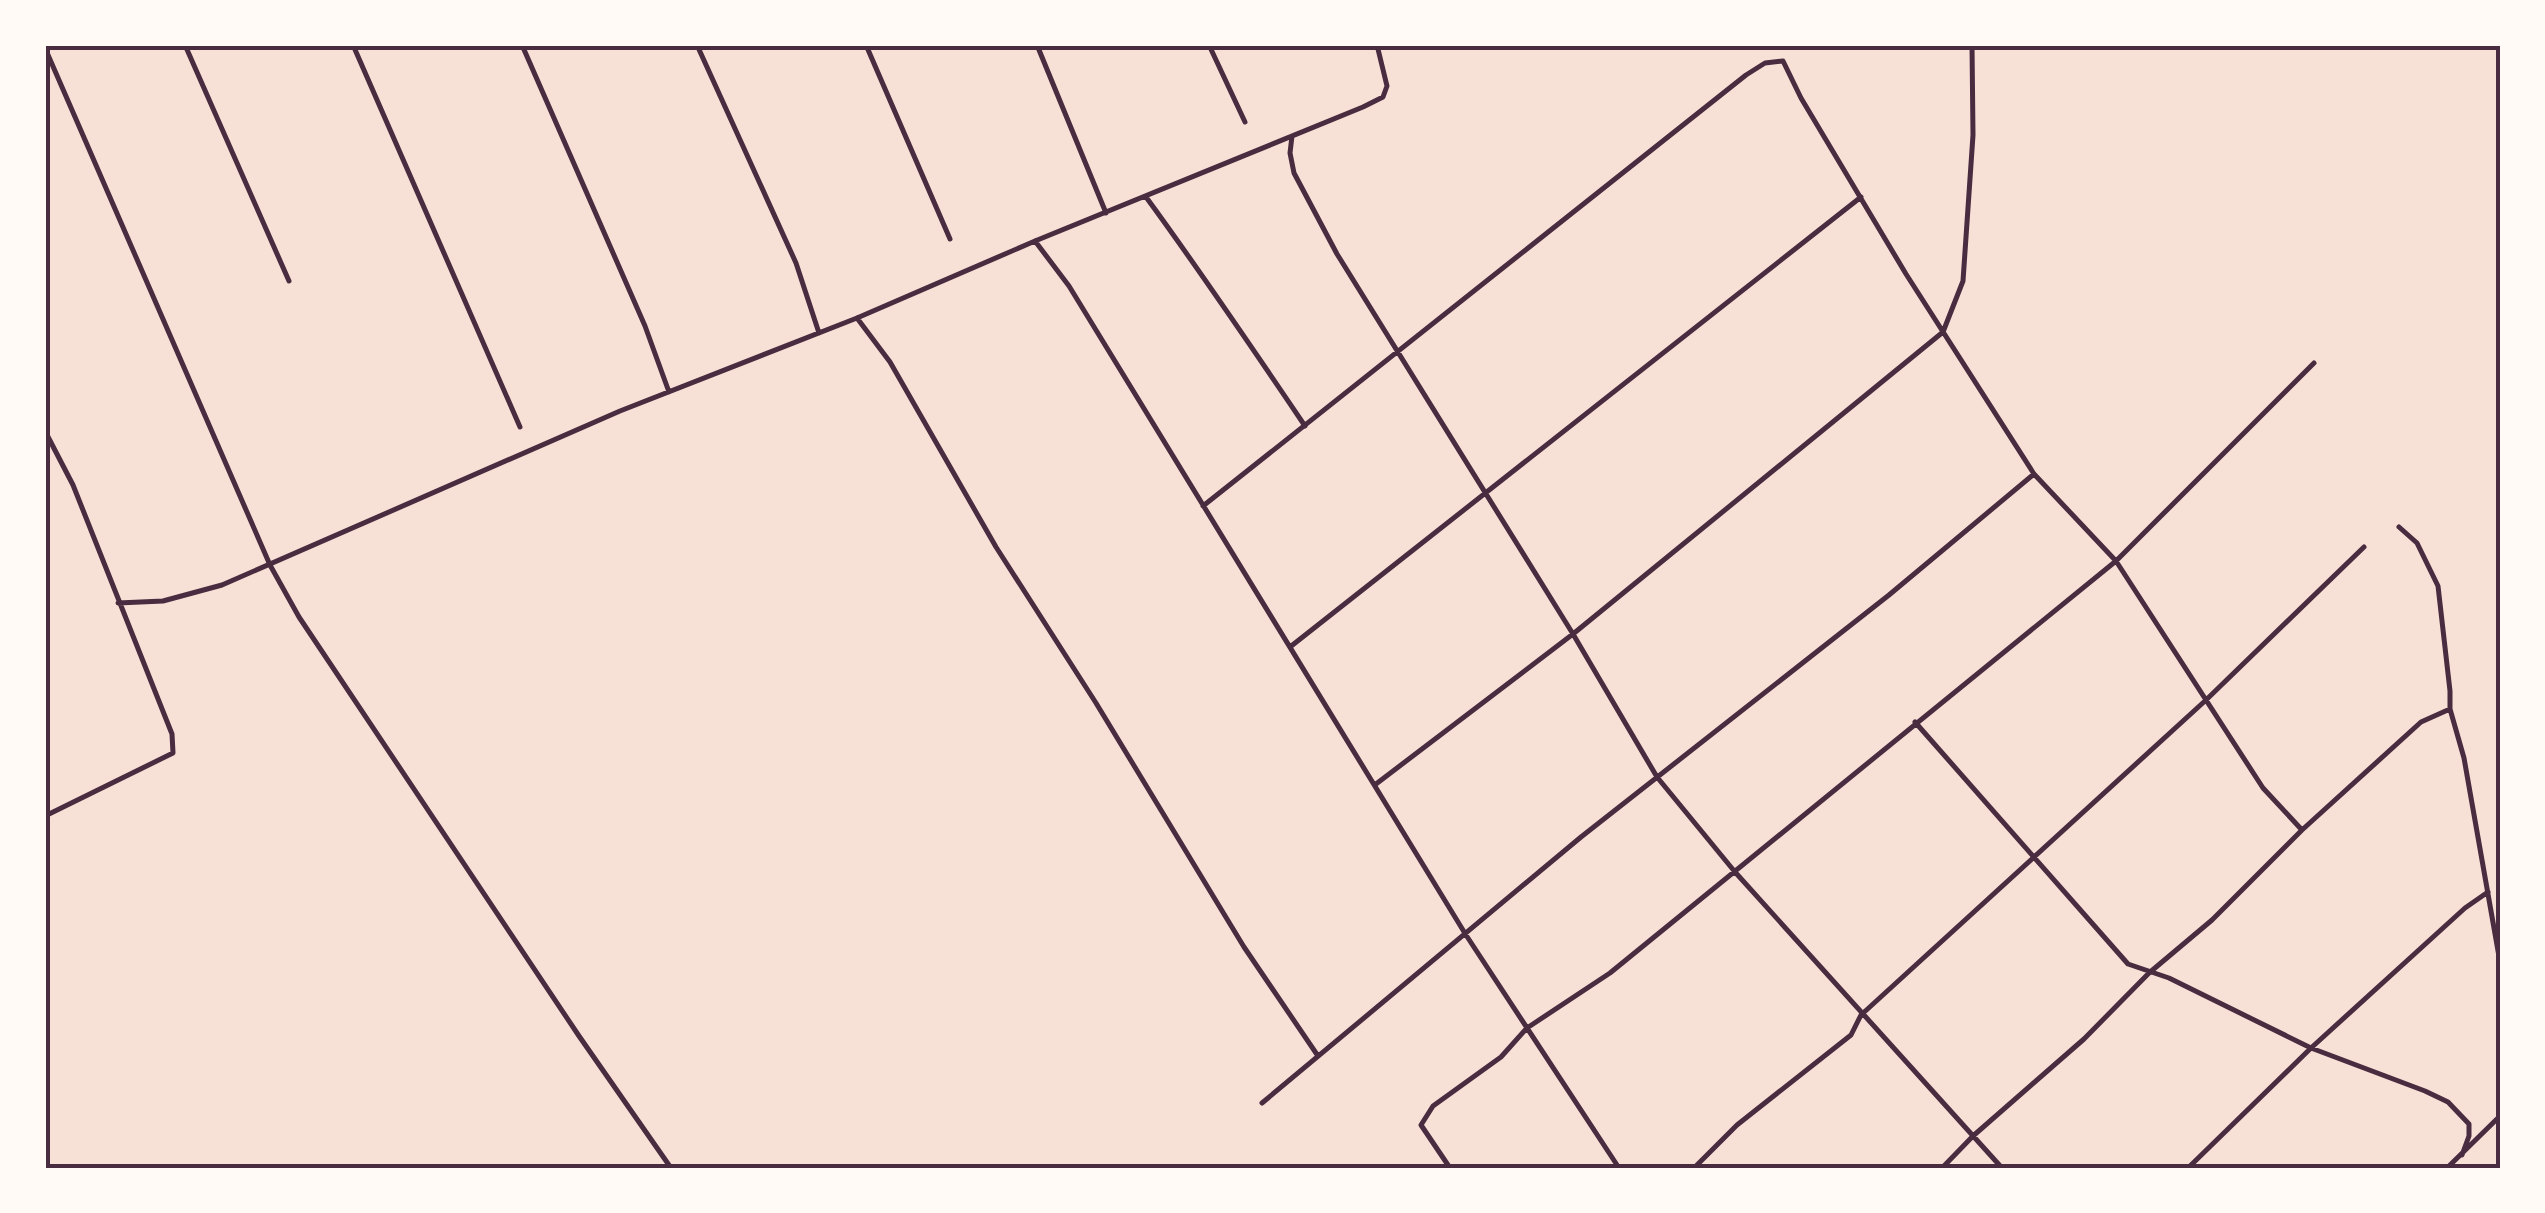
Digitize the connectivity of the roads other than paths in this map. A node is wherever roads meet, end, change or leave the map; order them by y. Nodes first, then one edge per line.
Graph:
1 (185, 45) edge
2 (354, 45) edge
3 (522, 45) edge
4 (697, 45) edge
5 (866, 45) edge
6 (1037, 45) edge
7 (1209, 45) edge
8 (1377, 45) edge
9 (1972, 45) edge
10 (45, 48) edge
11 (1245, 122) dead end
12 (1292, 136) junction
13 (1146, 197) junction
14 (1861, 197) junction
15 (1106, 213) junction
16 (950, 239) dead end
17 (1036, 240) junction
18 (289, 282) dead end
19 (857, 318) junction
20 (1943, 332) junction
21 (818, 334) junction
22 (1397, 354) junction
23 (2314, 362) dead end
24 (669, 392) junction
25 (1305, 426) junction
26 (520, 427) dead end
27 (45, 431) edge
28 (2034, 474) junction
29 (1486, 494) junction
30 (1203, 506) junction
31 (2399, 527) dead end
32 (2364, 547) dead end
33 (2116, 561) junction
34 (270, 566) junction
35 (118, 603) junction
36 (1573, 634) junction
37 (1290, 647) junction
38 (2206, 700) junction
39 (2450, 708) junction
40 (1916, 722) junction
41 (1657, 777) junction
42 (1375, 785) junction
43 (45, 816) edge
44 (2302, 830) junction
45 (2032, 858) junction
46 (1735, 872) junction
47 (2488, 892) junction
48 (1466, 935) junction
49 (2500, 962) edge
50 (2149, 973) junction
51 (1862, 1015) junction
52 (1526, 1028) junction
53 (2311, 1048) junction
54 (1318, 1056) junction
55 (1262, 1103) dead end
56 (2500, 1116) edge
57 (1973, 1136) junction
58 (2462, 1155) junction
59 (672, 1168) edge
60 (1450, 1168) edge
61 (1620, 1168) edge
62 (1694, 1168) edge
63 (1942, 1168) edge
64 (2002, 1168) edge
65 (2188, 1168) edge
66 (2447, 1168) edge

1 - 18 street
2 - 26 street
3 - 24 street
4 - 21 street
5 - 16 street
6 - 15 street
7 - 11 street
8 - 12 street
9 - 20 street
10 - 34 street
12 - 13 street
12 - 22 street
13 - 15 street
13 - 25 street
14 - 20 street
14 - 22 street
14 - 29 street
15 - 17 street
17 - 19 street
17 - 30 street
19 - 21 street
19 - 54 street
20 - 28 street
20 - 36 street
21 - 24 street
22 - 25 street
22 - 29 street
23 - 33 street
24 - 34 street
25 - 30 street
27 - 35 street
28 - 33 street
28 - 41 street
29 - 36 street
29 - 37 street
30 - 37 street
31 - 39 street
32 - 38 street
33 - 38 street
33 - 40 street
34 - 35 street
34 - 59 street
35 - 43 street
36 - 41 street
36 - 42 street
37 - 42 street
38 - 44 street
38 - 45 street
39 - 44 street
39 - 47 street
40 - 45 street
40 - 46 street
41 - 46 street
41 - 48 street
42 - 48 street
44 - 50 street
45 - 50 street
45 - 51 street
46 - 51 street
46 - 52 street
47 - 49 street
47 - 53 street
48 - 52 street
48 - 54 street
50 - 53 street
50 - 57 street
51 - 57 street
51 - 62 street
52 - 60 street
52 - 61 street
53 - 58 street
53 - 65 street
54 - 55 street
56 - 58 street
57 - 63 street
57 - 64 street
58 - 66 street

